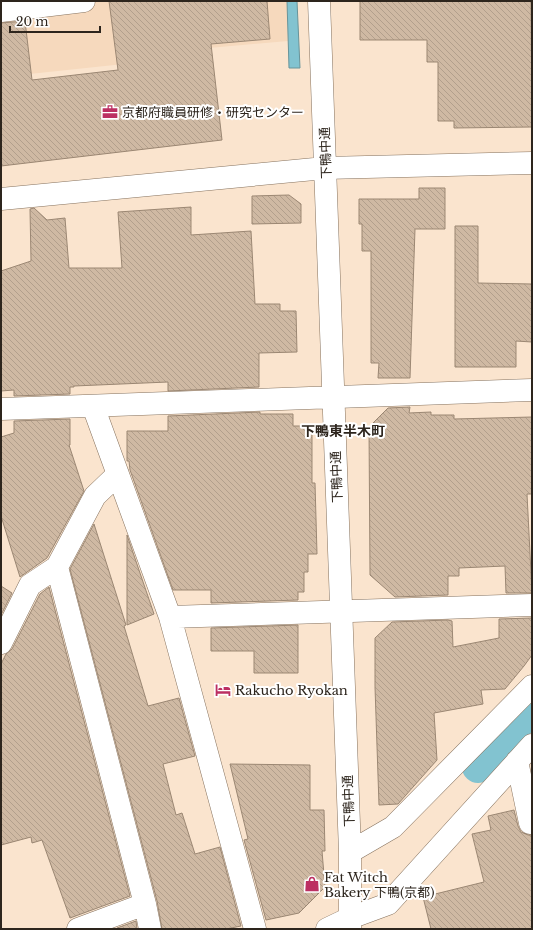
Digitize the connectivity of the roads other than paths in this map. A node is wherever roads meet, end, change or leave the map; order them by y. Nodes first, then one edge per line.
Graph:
1 (84, 1) edge
2 (319, 1) edge
3 (1, 11) edge
4 (532, 163) edge
5 (325, 168) junction
6 (1, 199) edge
7 (532, 390) edge
8 (333, 398) junction
9 (93, 406) junction
10 (1, 409) edge
11 (118, 474) junction
12 (56, 567) junction
13 (532, 605) edge
14 (341, 611) junction
15 (170, 617) junction
16 (1, 643) edge
17 (532, 686) edge
18 (532, 745) edge
19 (517, 761) junction
20 (532, 822) edge
21 (350, 852) junction
22 (145, 904) junction
23 (350, 924) edge
24 (78, 929) edge
25 (150, 929) edge
26 (255, 929) edge
27 (328, 929) edge

1 - 3 street
2 - 5 street, 下鴨中通
4 - 5 street
5 - 6 street
5 - 8 street, 下鴨中通
7 - 8 street
8 - 9 street
8 - 14 street, 下鴨中通
9 - 10 street
9 - 11 street
11 - 12 street
11 - 15 street
12 - 16 street
12 - 22 street
13 - 14 street
14 - 15 street
14 - 21 street, 下鴨中通
15 - 26 street
17 - 21 street
18 - 19 street
19 - 20 street
19 - 23 street
21 - 23 street, 下鴨中通
22 - 24 street
22 - 25 street
23 - 27 street

